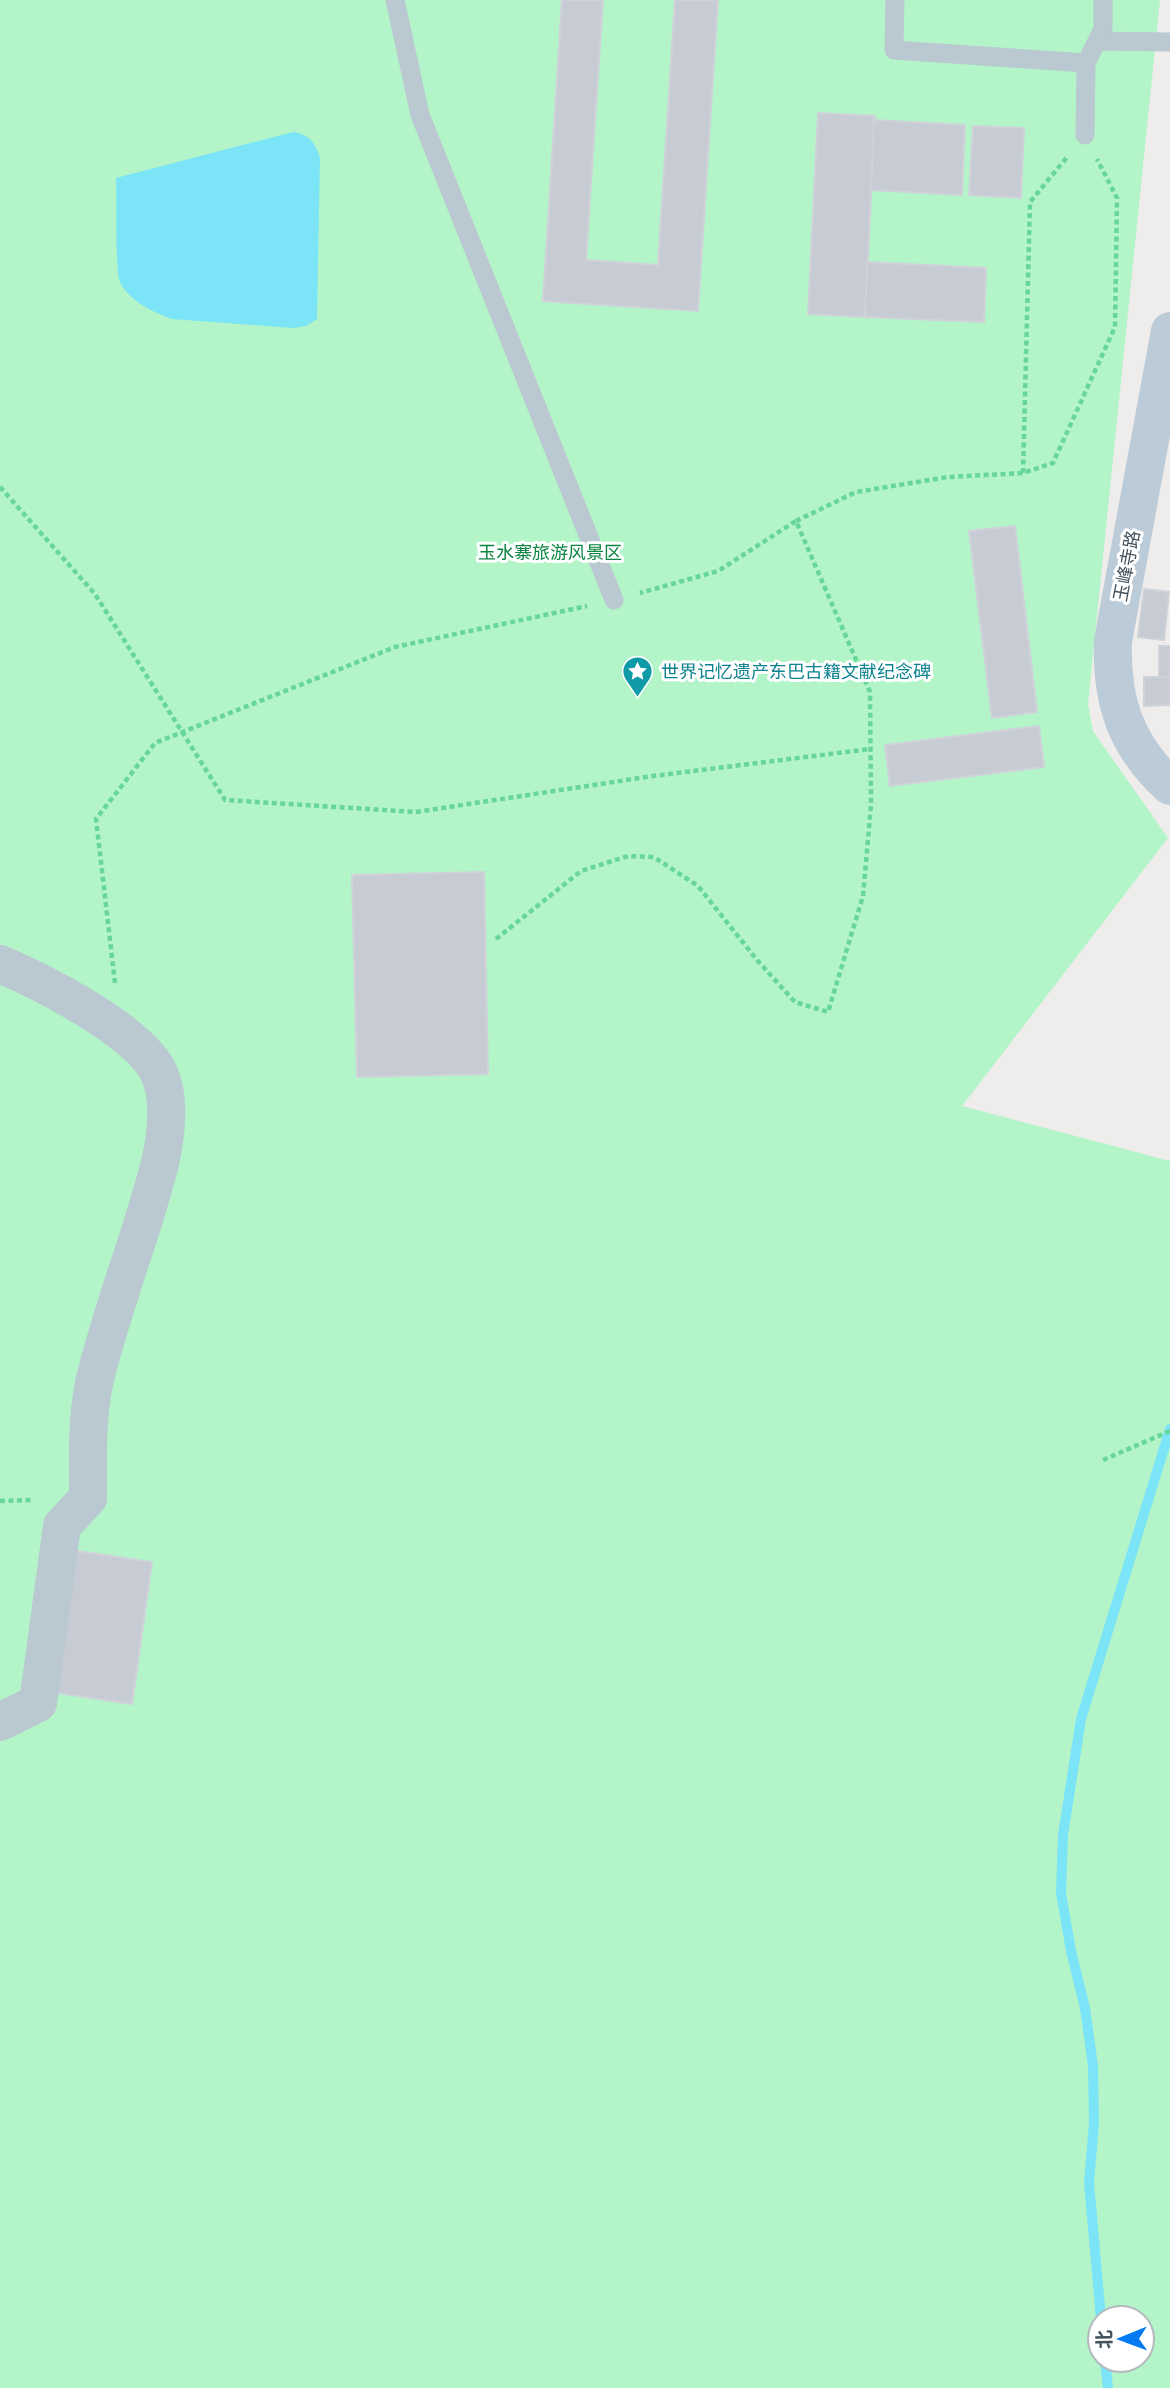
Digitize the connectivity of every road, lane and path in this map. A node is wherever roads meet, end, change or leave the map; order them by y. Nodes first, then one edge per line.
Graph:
1 (395, 0) edge
2 (895, 0) edge
3 (1103, 0) edge
4 (1097, 41) junction
5 (1170, 43) edge
6 (1086, 63) junction
7 (1085, 135) junction
8 (1170, 331) edge
9 (1023, 473) junction
10 (0, 487) edge
11 (796, 521) junction
12 (614, 600) junction
13 (183, 733) junction
14 (870, 749) junction
15 (1170, 786) edge
16 (496, 939) dead end
17 (0, 964) edge
18 (120, 1031) junction
19 (1170, 1431) edge
20 (1103, 1460) dead end
21 (0, 1722) edge

1 - 12 lane
2 - 6 lane
3 - 4 lane
4 - 5 lane
4 - 6 lane
6 - 7 lane
7 - 9 path
7 - 9 path
8 - 15 main road, 玉峰寺路
9 - 11 path
10 - 13 path
11 - 12 path
11 - 14 path
12 - 13 path
13 - 14 path
13 - 18 path
14 - 16 path
17 - 18 street
18 - 21 street
19 - 20 path

